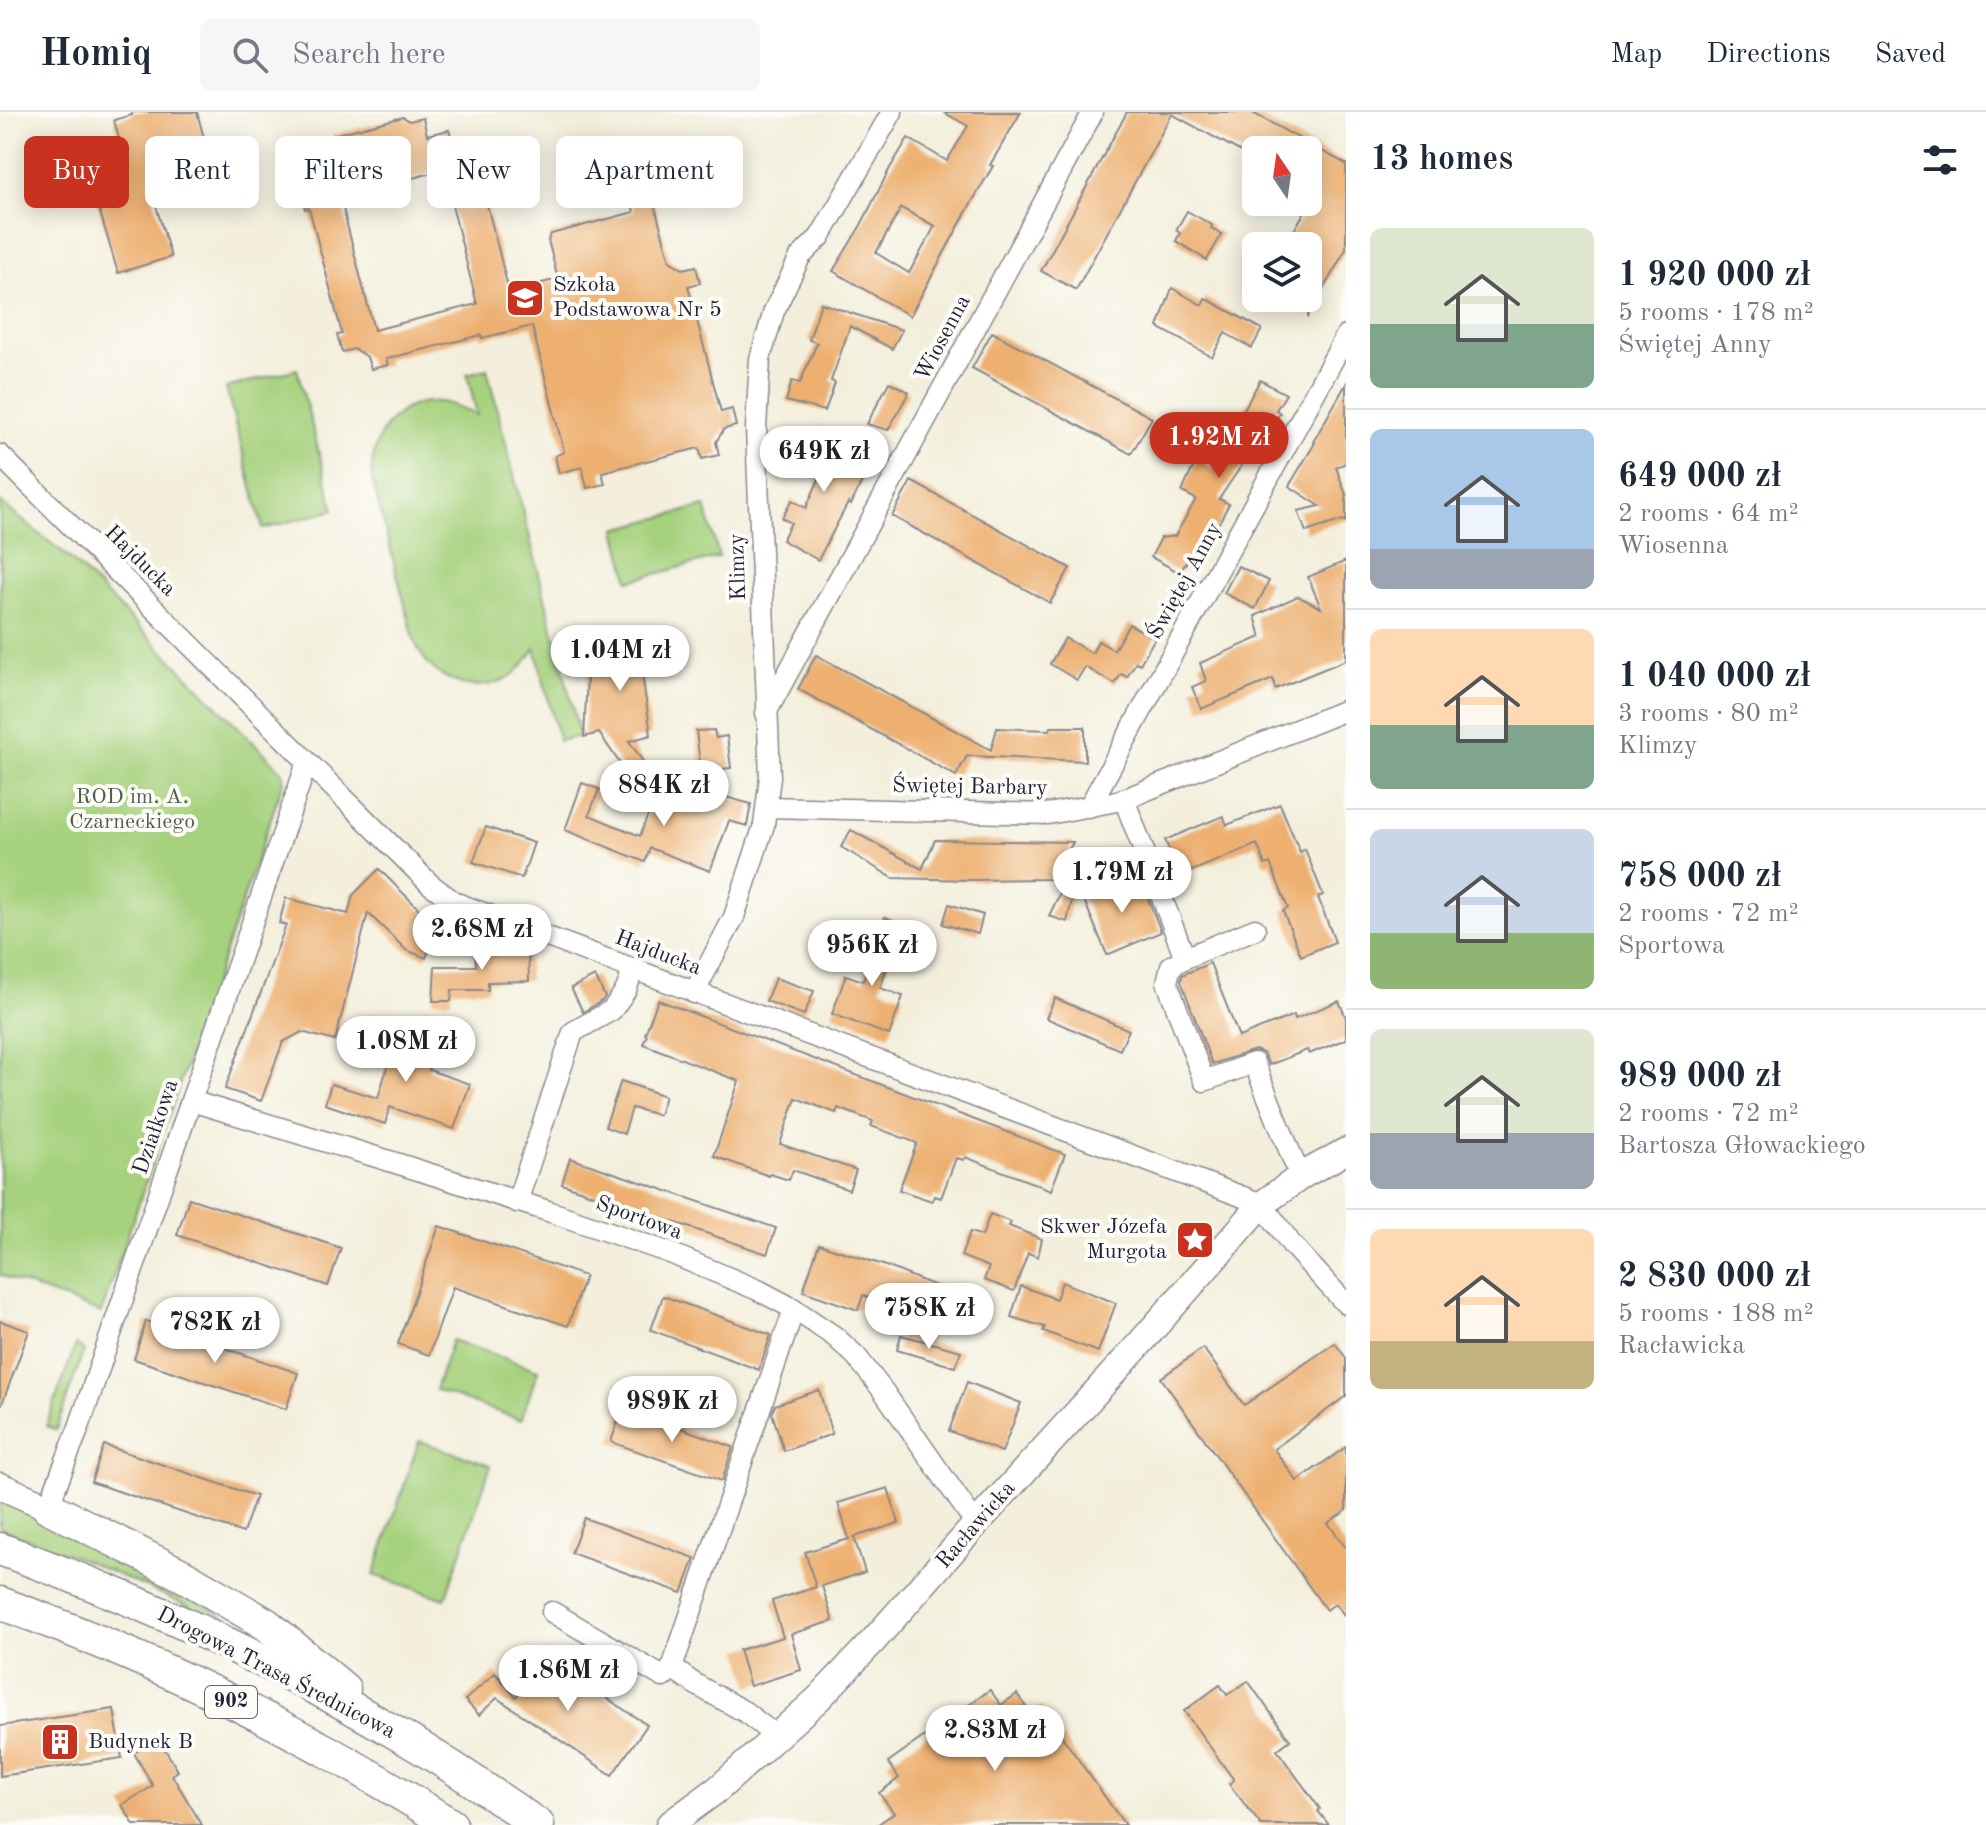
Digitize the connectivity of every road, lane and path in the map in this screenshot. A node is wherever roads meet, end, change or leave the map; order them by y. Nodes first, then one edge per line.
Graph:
1 (892, 112) edge
2 (1093, 112) edge
3 (1346, 336) edge
4 (0, 455) edge
5 (1346, 710) edge
6 (766, 713) junction
7 (307, 763) junction
8 (1124, 799) junction
9 (767, 807) junction
10 (1089, 807) junction
11 (1255, 929) dead end
12 (1185, 958) junction
13 (633, 970) junction
14 (694, 993) junction
15 (191, 1101) junction
16 (1346, 1151) edge
17 (1303, 1175) junction
18 (517, 1202) junction
19 (1262, 1204) junction
20 (1346, 1304) edge
21 (794, 1309) junction
22 (0, 1486) edge
23 (48, 1507) junction
24 (976, 1524) junction
25 (0, 1549) edge
26 (0, 1603) edge
27 (552, 1612) dead end
28 (672, 1668) junction
29 (403, 1736) junction
30 (777, 1737) junction
31 (671, 1824) edge
32 (451, 1825) edge
33 (538, 1825) edge

1 - 6 street, Klimzy
2 - 6 street, Wiosenna
3 - 10 street, Świętej Anny
4 - 7 street, Hajducka
5 - 8 street, Świętej Barbary
6 - 9 street, Klimzy
7 - 13 street, Hajducka
7 - 15 street, Działkowa
8 - 10 street, Świętej Barbary
8 - 12 street
9 - 10 street, Świętej Barbary
9 - 14 street, Klimzy
11 - 12 street
12 - 17 street
13 - 14 street, Hajducka
13 - 18 street
14 - 19 street, Hajducka
15 - 18 street, Sportowa
15 - 23 street, Działkowa
16 - 17 street, Racławicka
17 - 19 street, Racławicka
18 - 21 street, Sportowa
19 - 20 street
19 - 24 street, Racławicka
21 - 24 street, Sportowa
21 - 28 street
22 - 23 street
23 - 29 main road
24 - 30 street, Racławicka
25 - 29 main road, Drogowa Trasa Średnicowa / 902
26 - 32 main road, Drogowa Trasa Średnicowa / 902
27 - 28 street
28 - 30 street
29 - 33 main road, Drogowa Trasa Średnicowa / 902
30 - 31 street, Racławicka

